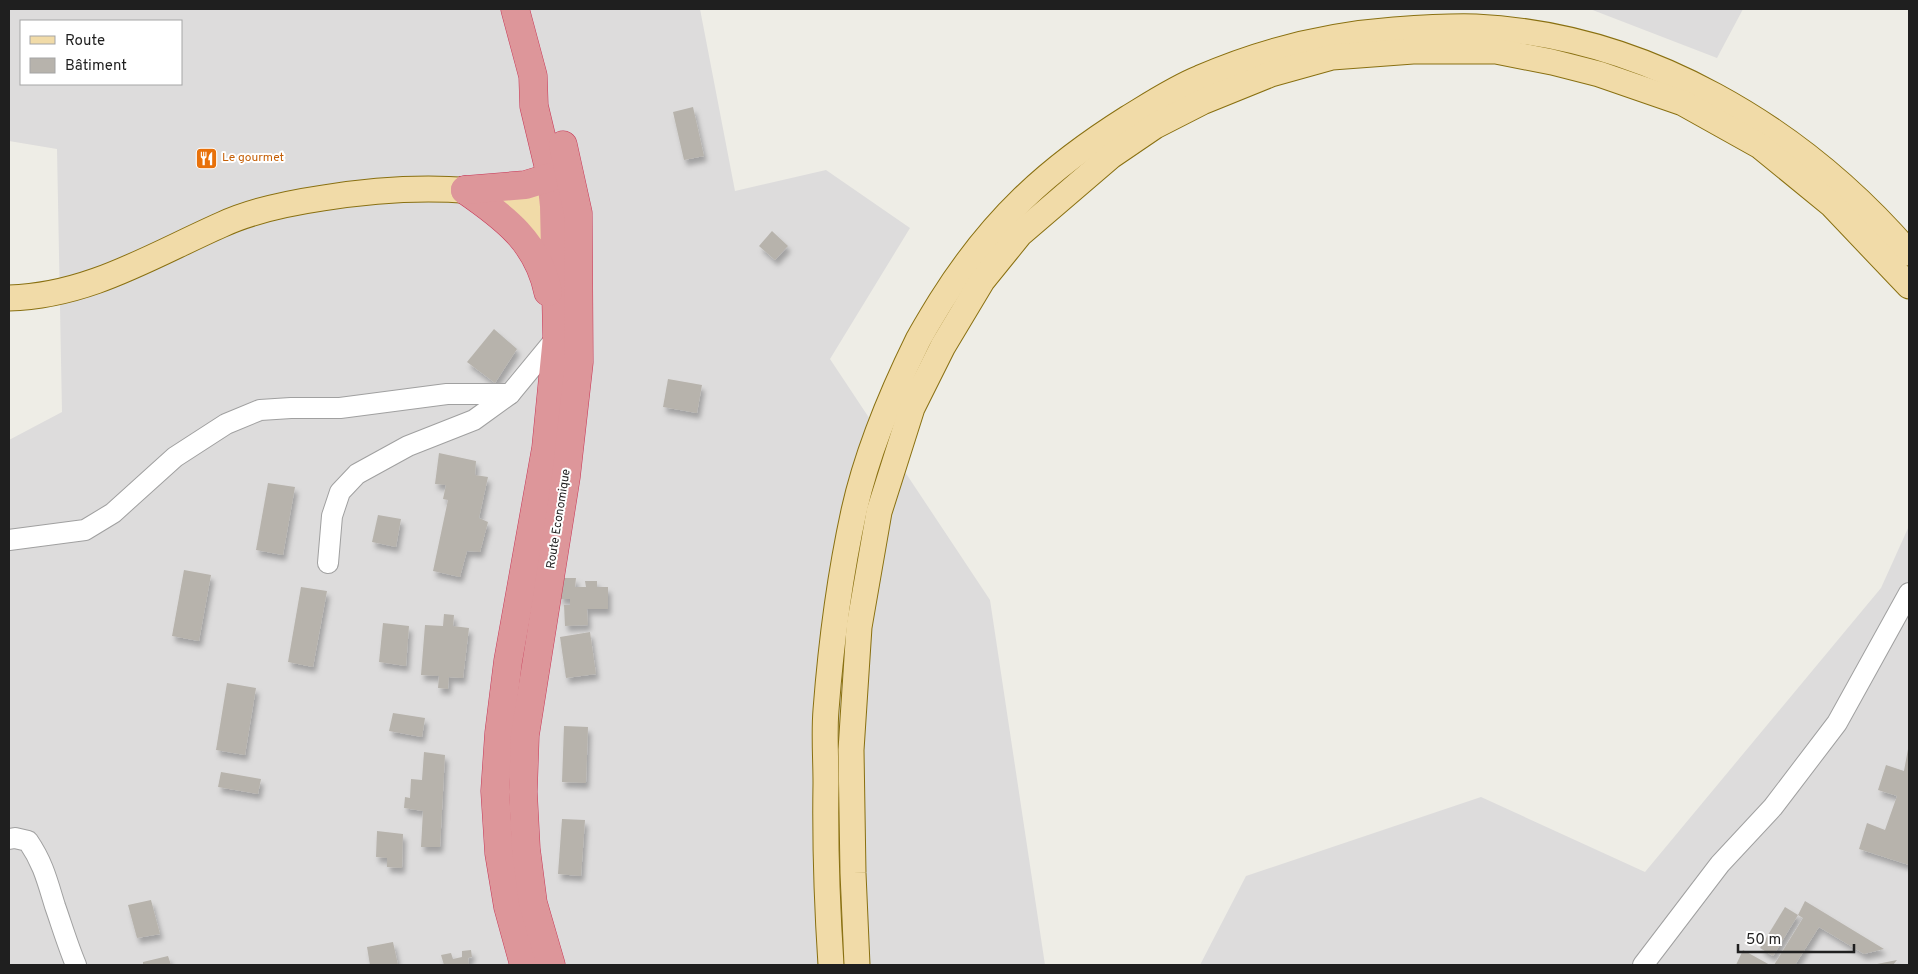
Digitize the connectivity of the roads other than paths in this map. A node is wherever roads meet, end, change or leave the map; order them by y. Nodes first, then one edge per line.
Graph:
1 (514, 9) edge
2 (533, 76) junction
3 (551, 177) junction
4 (465, 190) junction
5 (566, 222) junction
6 (1909, 253) edge
7 (1909, 286) edge
8 (9, 298) edge
9 (556, 333) junction
10 (510, 394) junction
11 (554, 476) junction
12 (9, 540) edge
13 (328, 563) dead end
14 (1909, 593) edge
15 (9, 839) edge
16 (76, 965) edge
17 (524, 965) edge
18 (551, 965) edge
19 (831, 965) edge
20 (857, 965) edge
21 (1643, 965) edge

1 - 2 highway, Route Economique
2 - 3 highway, Route Economique
2 - 5 highway, Route Economique
3 - 4 highway
3 - 5 highway, Route Economique
4 - 5 main road
4 - 8 main road
4 - 9 highway
5 - 9 highway, Route Economique
5 - 11 highway, Route Economique
6 - 19 main road
7 - 20 main road
9 - 10 street
9 - 11 highway, Route Economique
10 - 12 street
10 - 13 street
11 - 17 highway, Route Economique
11 - 18 highway, Route Economique
14 - 21 street
15 - 16 street

